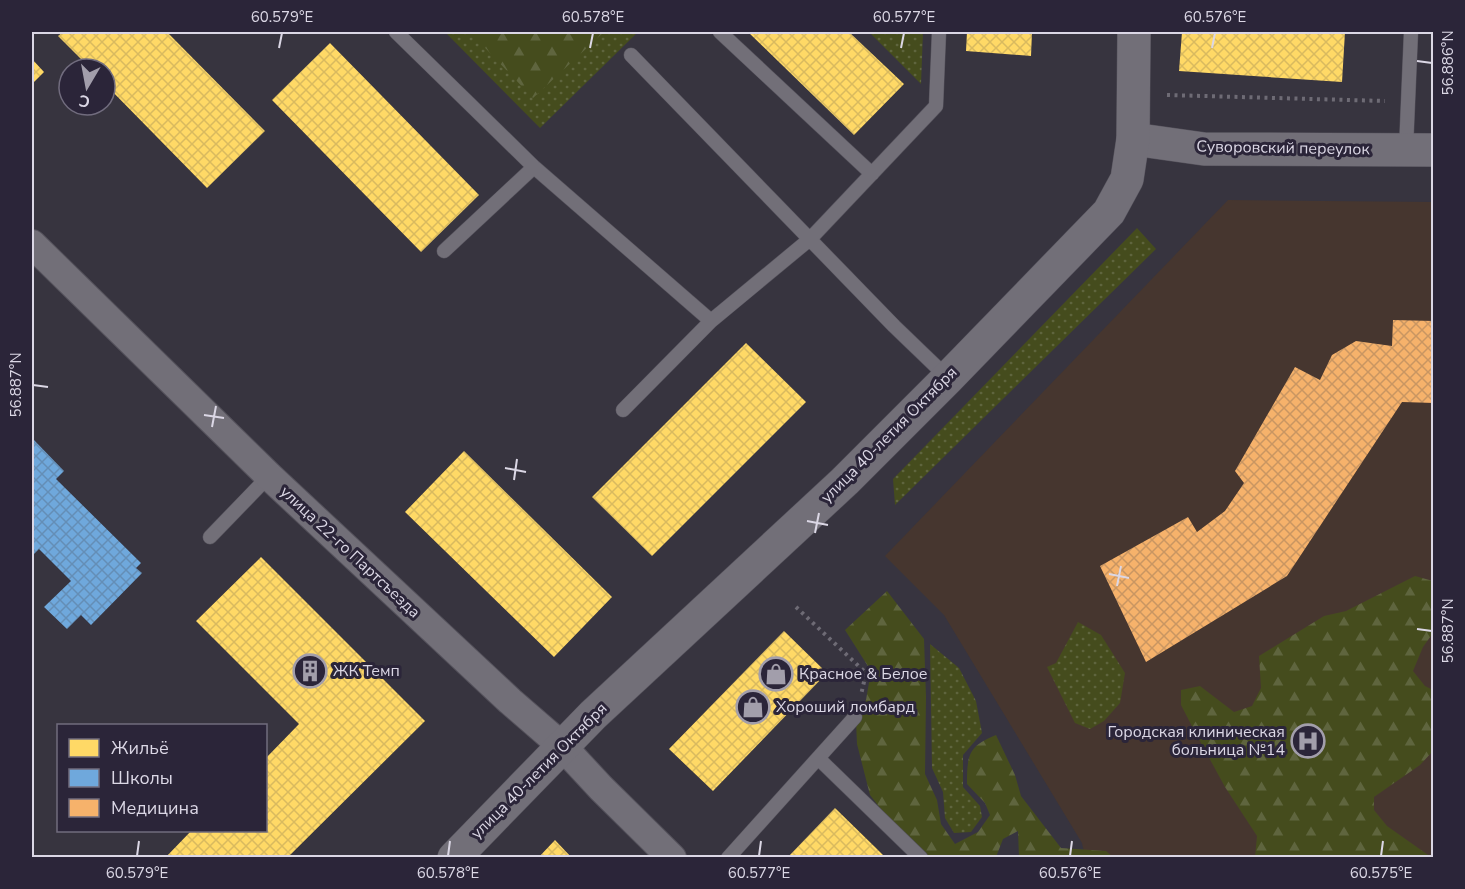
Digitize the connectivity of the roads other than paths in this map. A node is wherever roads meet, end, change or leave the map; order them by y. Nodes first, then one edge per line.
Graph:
1 (396, 32) edge
2 (720, 32) edge
3 (939, 32) edge
4 (1134, 32) edge
5 (1411, 32) edge
6 (631, 55) dead end
7 (1133, 139) junction
8 (1420, 149) edge
9 (534, 167) junction
10 (872, 174) junction
11 (810, 239) junction
12 (32, 244) edge
13 (444, 251) dead end
14 (711, 321) junction
15 (948, 378) junction
16 (623, 410) dead end
17 (269, 476) junction
18 (210, 537) dead end
19 (855, 717) road end
20 (562, 746) junction
21 (818, 758) junction
22 (454, 858) edge
23 (672, 858) edge
24 (728, 858) edge
25 (921, 858) edge

1 - 9 lane
2 - 10 lane
3 - 10 lane
4 - 7 main road, улица 40-летия Октября
5 - 8 lane
6 - 11 lane
7 - 8 main road, Суворовский переулок
7 - 15 main road, улица 40-летия Октября
9 - 13 lane
9 - 14 lane
10 - 11 lane
11 - 14 lane
11 - 15 lane
12 - 17 street, улица 22-го Партсъезда
14 - 16 lane
15 - 20 main road, улица 40-летия Октября
17 - 18 lane
17 - 20 street, улица 22-го Партсъезда
19 - 21 lane
20 - 22 main road, улица 40-летия Октября
20 - 23 street, улица 22-го Партсъезда
21 - 24 lane
21 - 25 lane

